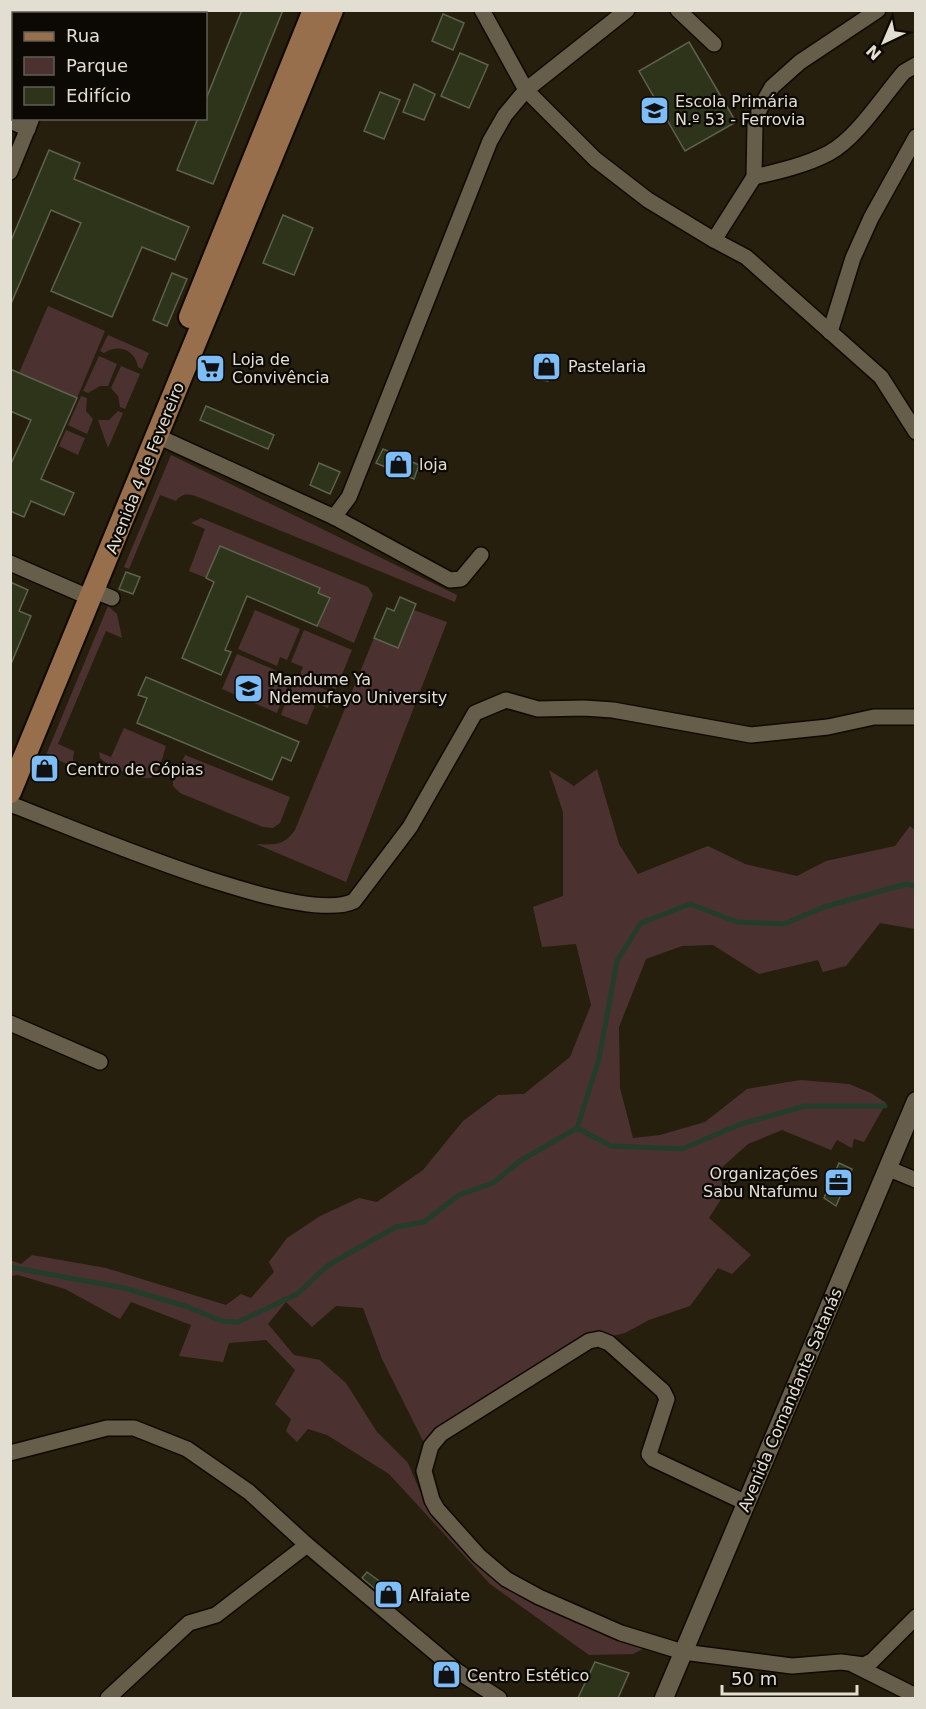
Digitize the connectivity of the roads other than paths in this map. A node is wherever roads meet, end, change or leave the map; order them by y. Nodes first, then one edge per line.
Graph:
1 (314, 10) edge
2 (332, 10) edge
3 (482, 10) edge
4 (627, 10) edge
5 (678, 10) edge
6 (878, 10) edge
7 (714, 44) dead end
8 (915, 65) edge
9 (526, 90) junction
10 (10, 121) edge
11 (30, 124) edge
12 (915, 137) edge
13 (10, 172) edge
14 (754, 177) junction
15 (714, 240) junction
16 (830, 332) junction
17 (915, 432) edge
18 (157, 436) junction
19 (334, 517) junction
20 (481, 555) dead end
21 (10, 563) edge
22 (95, 594) junction
23 (915, 717) edge
24 (10, 758) edge
25 (10, 792) edge
26 (10, 804) edge
27 (10, 1023) edge
28 (100, 1062) dead end
29 (915, 1101) edge
30 (887, 1168) junction
31 (915, 1180) edge
32 (10, 1453) edge
33 (746, 1503) junction
34 (307, 1545) junction
35 (915, 1617) edge
36 (684, 1652) junction
37 (852, 1665) junction
38 (915, 1696) edge
39 (108, 1698) edge
40 (499, 1698) edge
41 (664, 1698) edge

1 - 22 main road, Avenida 4 de Fevereiro
2 - 18 main road, Avenida 4 de Fevereiro
3 - 9 street
4 - 9 street
5 - 7 street
6 - 14 street
8 - 14 street
9 - 15 street
9 - 19 street
10 - 11 street
11 - 13 street
12 - 16 street
14 - 15 street
15 - 16 street
16 - 17 street
18 - 19 street
18 - 22 main road, Avenida 4 de Fevereiro
19 - 20 street
21 - 22 street
22 - 24 main road, Avenida 4 de Fevereiro
22 - 25 main road, Avenida 4 de Fevereiro
23 - 26 street
27 - 28 street
29 - 30 street, Avenida Comandante Satanás
30 - 31 street
30 - 33 street, Avenida Comandante Satanás
32 - 34 street
33 - 36 street, Avenida Comandante Satanás
33 - 36 street
34 - 39 street
34 - 40 street
35 - 37 street
36 - 37 street
36 - 41 street, Avenida Comandante Satanás
37 - 38 street

